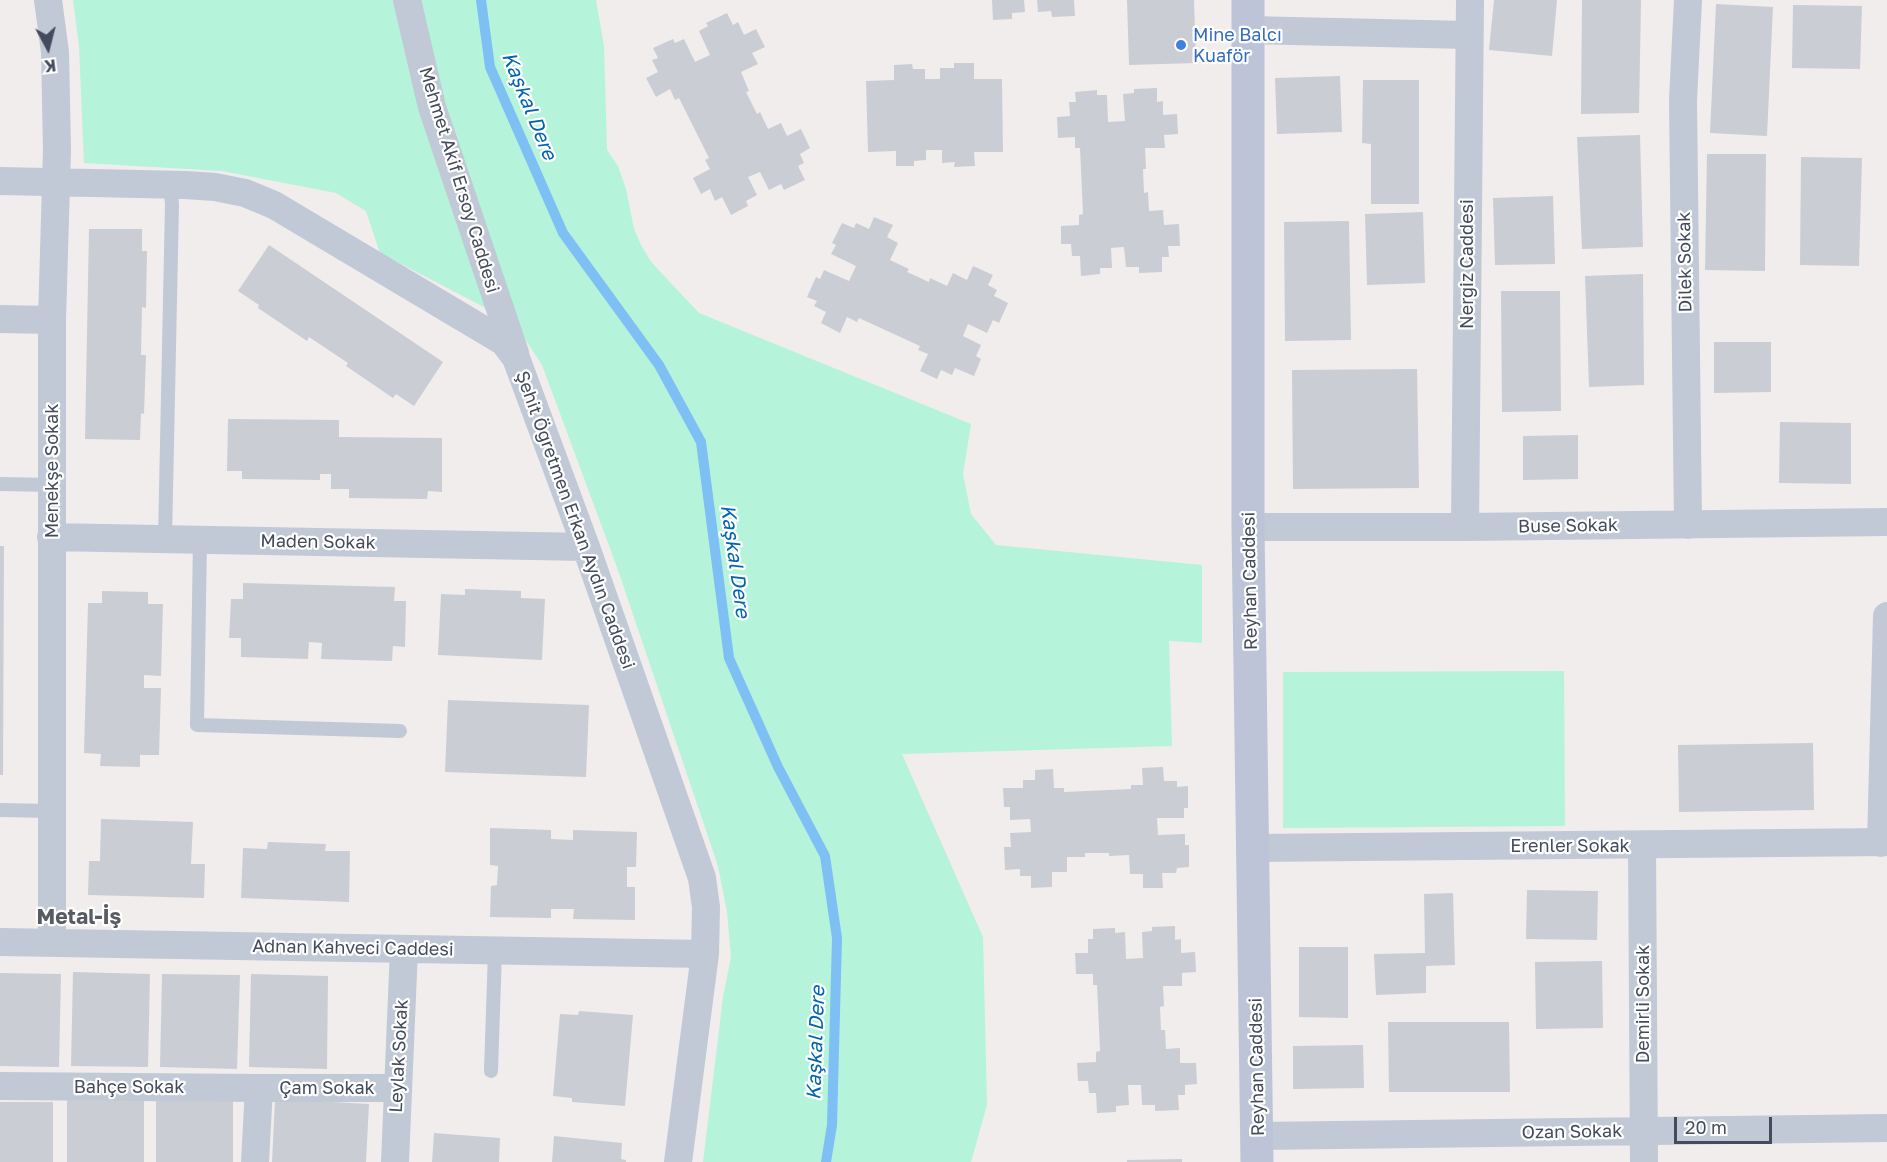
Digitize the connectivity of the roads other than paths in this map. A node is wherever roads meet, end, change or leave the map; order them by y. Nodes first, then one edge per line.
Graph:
1 (48, 0) edge
2 (407, 0) edge
3 (1470, 0) edge
4 (1688, 0) edge
5 (1248, 15) edge
6 (1468, 36) junction
7 (0, 180) edge
8 (56, 182) junction
9 (170, 184) junction
10 (0, 319) edge
11 (52, 320) junction
12 (516, 358) junction
13 (0, 484) edge
14 (52, 485) junction
15 (1887, 522) edge
16 (1688, 525) junction
17 (1248, 527) junction
18 (1465, 528) junction
19 (51, 537) junction
20 (165, 539) junction
21 (200, 540) junction
22 (586, 547) junction
23 (1887, 616) edge
24 (400, 731) dead end
25 (0, 810) edge
26 (51, 811) junction
27 (1884, 842) edge
28 (1642, 845) junction
29 (1254, 848) junction
30 (0, 942) edge
31 (51, 943) junction
32 (404, 949) junction
33 (495, 951) junction
34 (705, 954) junction
35 (492, 1071) dead end
36 (0, 1086) edge
37 (259, 1088) junction
38 (397, 1088) junction
39 (1887, 1128) edge
40 (1644, 1131) junction
41 (1257, 1149) edge
42 (255, 1162) edge
43 (395, 1162) edge
44 (678, 1162) edge
45 (1644, 1162) edge

1 - 8 street, Menekşe Sokak
2 - 12 street, Mehmet Akif Ersoy Caddesi
3 - 6 street, Nergiz Caddesi
4 - 16 street, Dilek Sokak
5 - 6 street
5 - 17 street, Reyhan Caddesi
6 - 18 street, Nergiz Caddesi
7 - 8 street, Şehit Öğretmen Erkan Aydın Caddesi
8 - 9 street, Şehit Öğretmen Erkan Aydın Caddesi
8 - 11 street, Menekşe Sokak
9 - 12 street, Şehit Öğretmen Erkan Aydın Caddesi
9 - 20 lane
10 - 11 street
11 - 14 street, Menekşe Sokak
12 - 22 street, Şehit Öğretmen Erkan Aydın Caddesi
13 - 14 lane
14 - 19 street, Menekşe Sokak
15 - 16 street, Buse Sokak
16 - 18 street, Buse Sokak
17 - 18 street, Buse Sokak
17 - 29 street, Reyhan Caddesi
19 - 20 street, Maden Sokak
19 - 26 street, Menekşe Sokak
20 - 21 street, Maden Sokak
21 - 22 street, Maden Sokak
21 - 24 lane
22 - 34 street, Şehit Öğretmen Erkan Aydın Caddesi
23 - 27 street
25 - 26 lane
26 - 31 street, Menekşe Sokak
27 - 28 street, Erenler Sokak
28 - 29 street, Erenler Sokak
28 - 40 street, Demirli Sokak
29 - 41 street, Reyhan Caddesi
30 - 31 street, Adnan Kahveci Caddesi
31 - 32 street, Adnan Kahveci Caddesi
32 - 33 street, Adnan Kahveci Caddesi
32 - 38 street, Leylak Sokak
33 - 34 street, Adnan Kahveci Caddesi
33 - 35 lane
34 - 44 street, Şehit Öğretmen Erkan Aydın Caddesi
36 - 37 street, Bahçe Sokak
37 - 38 street, Çam Sokak
37 - 42 street, Çam Sokak
38 - 43 street, Leylak Sokak
39 - 40 street, Ozan Sokak
40 - 41 street, Ozan Sokak
40 - 45 street, Demirli Sokak

